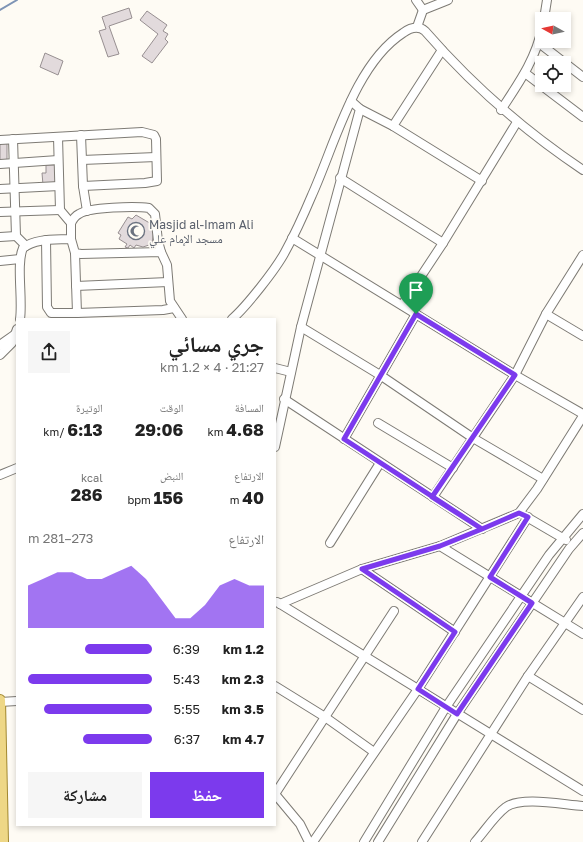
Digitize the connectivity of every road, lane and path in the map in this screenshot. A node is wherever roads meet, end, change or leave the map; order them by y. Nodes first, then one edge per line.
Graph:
1 (416, 0) edge
2 (448, 0) edge
3 (547, 0) edge
4 (423, 10) junction
5 (545, 12) edge
6 (417, 27) junction
7 (537, 48) edge
8 (545, 48) edge
9 (442, 50) junction
10 (525, 73) junction
11 (583, 77) edge
12 (351, 101) junction
13 (360, 109) junction
14 (501, 110) junction
15 (583, 117) edge
16 (517, 122) junction
17 (393, 126) junction
18 (81, 135) junction
19 (58, 137) junction
20 (13, 139) junction
21 (0, 140) edge
22 (156, 157) junction
23 (58, 160) junction
24 (82, 160) junction
25 (14, 163) junction
26 (0, 164) edge
27 (583, 170) edge
28 (340, 178) junction
29 (482, 181) junction
30 (59, 186) junction
31 (83, 186) junction
32 (14, 188) junction
33 (0, 189) edge
34 (60, 210) junction
35 (15, 211) junction
36 (87, 211) junction
37 (0, 212) edge
38 (71, 223) junction
39 (16, 236) junction
40 (0, 237) edge
41 (71, 238) junction
42 (292, 238) junction
43 (46, 240) junction
44 (443, 243) junction
45 (26, 246) junction
46 (161, 252) junction
47 (74, 253) junction
48 (319, 255) junction
49 (583, 255) edge
50 (20, 259) junction
51 (0, 261) edge
52 (168, 282) junction
53 (76, 286) junction
54 (402, 305) junction
55 (174, 308) junction
56 (76, 313) junction
57 (416, 314) junction
58 (546, 314) junction
59 (20, 318) edge
60 (181, 318) edge
61 (233, 318) edge
62 (301, 328) junction
63 (583, 336) edge
64 (15, 339) edge
65 (0, 345) edge
66 (0, 355) edge
67 (276, 368) edge
68 (290, 372) junction
69 (380, 375) junction
70 (515, 375) junction
71 (284, 399) junction
72 (278, 412) edge
73 (583, 415) edge
74 (378, 423) dead end
75 (276, 435) edge
76 (473, 438) junction
77 (344, 439) junction
78 (380, 463) junction
79 (16, 468) edge
80 (453, 468) junction
81 (0, 476) edge
82 (543, 479) junction
83 (432, 497) junction
84 (519, 513) junction
85 (583, 514) edge
86 (528, 517) junction
87 (482, 529) junction
88 (583, 533) edge
89 (563, 537) junction
90 (330, 543) dead end
91 (573, 544) junction
92 (440, 546) junction
93 (362, 569) junction
94 (490, 577) junction
95 (520, 596) junction
96 (583, 597) edge
97 (277, 602) edge
98 (532, 603) junction
99 (394, 611) dead end
100 (565, 622) junction
101 (455, 632) junction
102 (583, 634) edge
103 (365, 656) junction
104 (528, 676) junction
105 (276, 687) edge
106 (418, 689) junction
107 (0, 701) edge
108 (16, 701) edge
109 (446, 707) junction
110 (583, 710) edge
111 (457, 714) junction
112 (325, 717) junction
113 (490, 734) junction
114 (374, 752) junction
115 (583, 791) edge
116 (276, 792) edge
117 (276, 795) edge
118 (583, 806) edge
119 (3, 842) edge
120 (309, 842) edge
121 (313, 842) edge
122 (364, 842) edge
123 (378, 842) edge
124 (422, 842) edge
125 (476, 842) edge

1 - 4 street
2 - 4 street
3 - 5 street
4 - 6 street
6 - 9 street
6 - 12 street
7 - 10 street
8 - 11 street
9 - 14 street
9 - 17 street
10 - 14 street
10 - 15 street
12 - 13 street
12 - 42 street
13 - 17 street
13 - 28 street
14 - 16 street
16 - 27 street
16 - 29 street
17 - 29 street
18 - 19 street
18 - 22 street
18 - 24 street
19 - 20 street
19 - 23 street
20 - 21 street
20 - 25 street
22 - 24 street
22 - 31 street
23 - 25 street
23 - 30 street
24 - 31 street
25 - 26 street
25 - 32 street
28 - 44 street
28 - 48 street
29 - 44 street
30 - 32 street
30 - 34 street
31 - 36 street
32 - 33 street
32 - 35 street
34 - 35 street
34 - 38 street
35 - 37 street
35 - 39 street
36 - 38 street
36 - 46 street
38 - 41 street
39 - 40 street
39 - 45 street
41 - 43 street
41 - 47 street
42 - 48 street
42 - 61 street
43 - 45 street
43 - 56 street
44 - 54 street
45 - 50 street
46 - 47 street
46 - 52 street
47 - 53 street
48 - 54 street
48 - 62 street
49 - 58 street
50 - 51 street
50 - 59 street
52 - 53 street
52 - 55 street
53 - 56 street
54 - 57 street
55 - 56 street
55 - 60 street
57 - 69 street
57 - 70 street
58 - 63 street
58 - 70 street
62 - 68 street
62 - 69 street
64 - 65 street
64 - 66 street
67 - 68 street
68 - 71 street
69 - 76 street
69 - 77 street
70 - 73 street
70 - 76 street
71 - 72 street
71 - 77 street
72 - 75 street
73 - 82 street
74 - 80 street
76 - 80 street
76 - 82 street
77 - 78 street
78 - 83 street
78 - 90 street
79 - 81 street
80 - 83 street
82 - 84 street
83 - 87 street
84 - 86 street
84 - 87 street
85 - 89 street
86 - 89 street
86 - 94 street
87 - 92 street
88 - 91 street
89 - 91 street
89 - 95 street
91 - 98 street
92 - 93 street
92 - 94 street
93 - 97 street
93 - 101 street
94 - 95 street
94 - 101 street
95 - 98 street
95 - 109 street
96 - 100 street
97 - 103 street
98 - 100 street
98 - 111 street
99 - 103 street
100 - 102 street
100 - 104 street
101 - 106 street
103 - 106 street
103 - 112 street
104 - 110 street
104 - 113 street
105 - 112 street
106 - 109 street
106 - 114 street
107 - 108 street
107 - 119 main road
109 - 111 street
109 - 122 street
111 - 113 street
111 - 123 street
112 - 114 street
112 - 116 street
113 - 115 street
113 - 124 street
114 - 121 street
117 - 120 street
118 - 125 street

